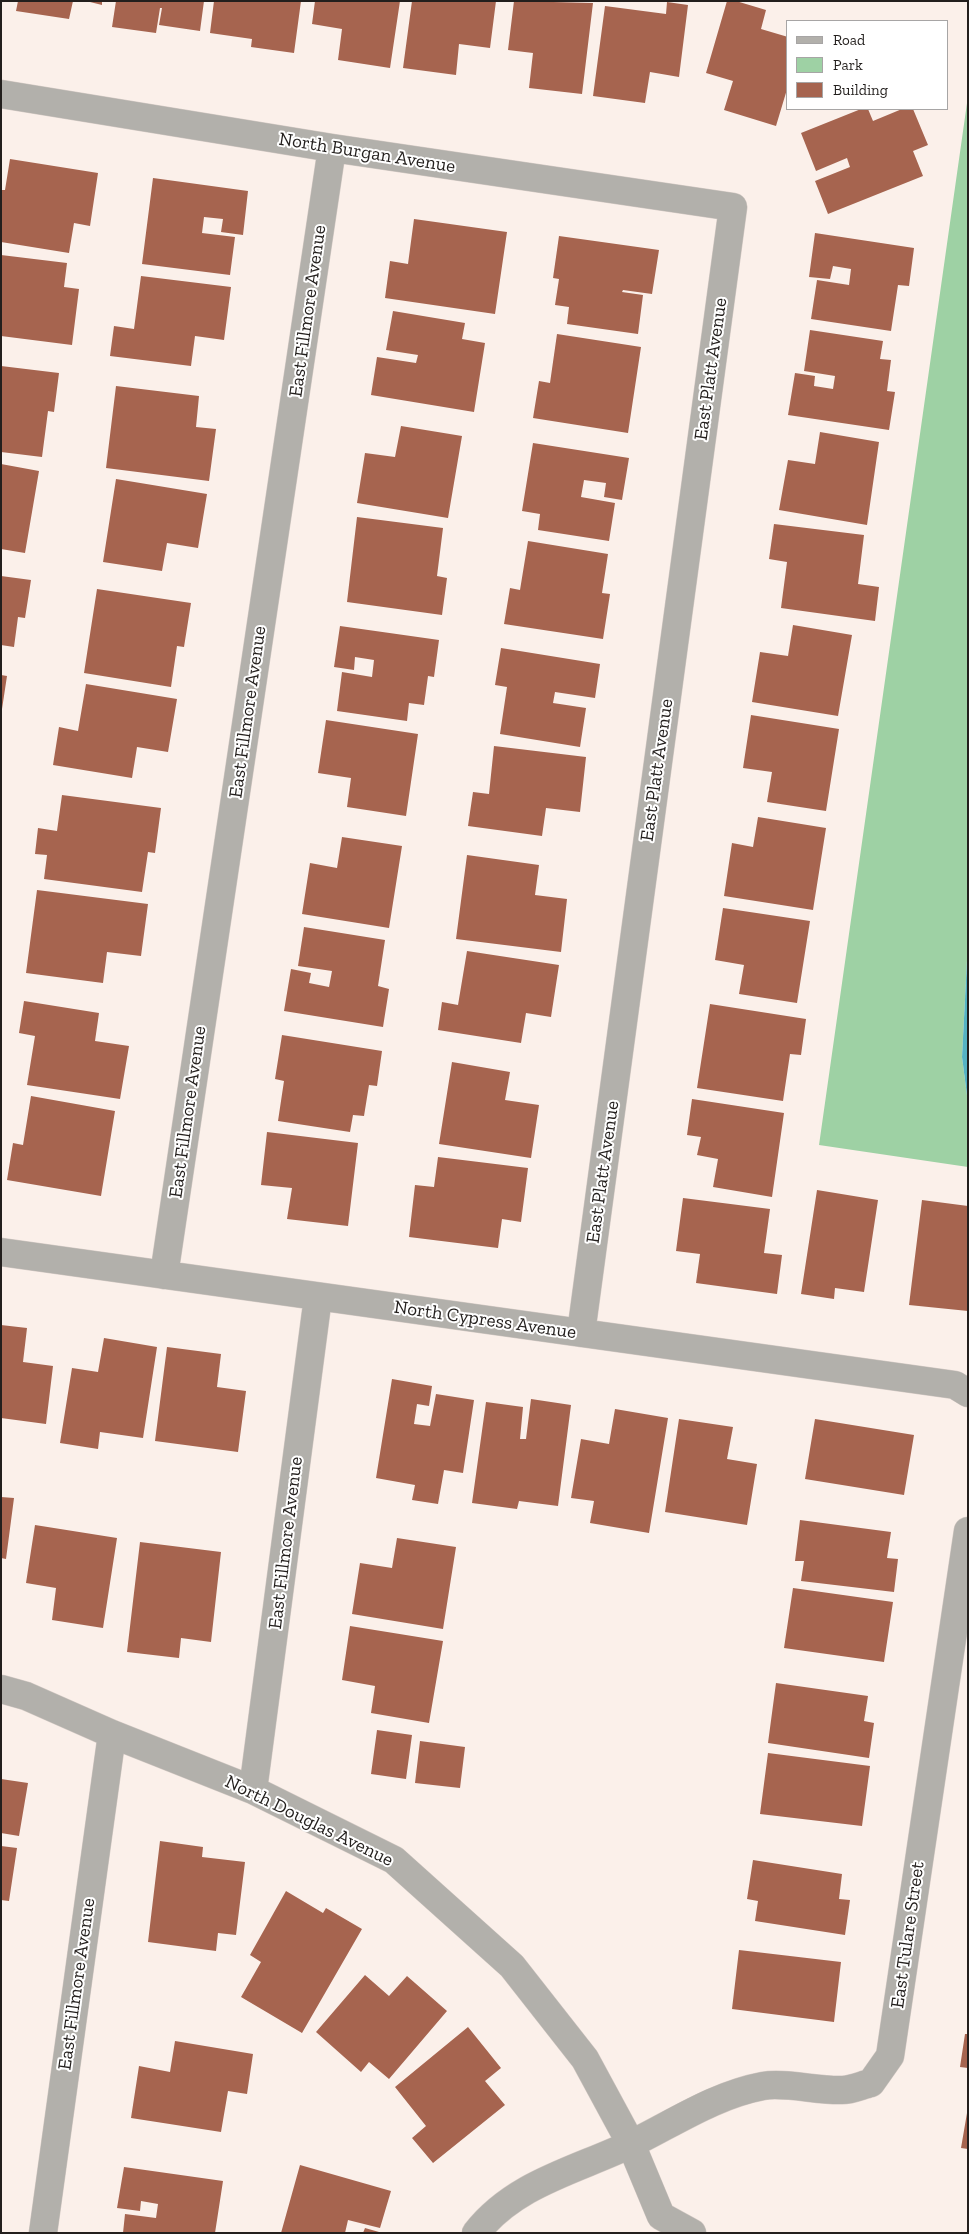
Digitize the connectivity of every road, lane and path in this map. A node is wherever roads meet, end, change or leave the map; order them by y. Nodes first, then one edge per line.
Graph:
1 (1, 94) edge
2 (332, 148) junction
3 (733, 207) joint
4 (1, 1252) edge
5 (164, 1275) junction
6 (318, 1297) junction
7 (581, 1333) junction
8 (968, 1393) edge
9 (968, 1531) edge
10 (1, 1689) edge
11 (112, 1734) junction
12 (253, 1790) junction
13 (631, 2144) junction
14 (43, 2233) edge
15 (476, 2233) edge
16 (692, 2233) edge

1 - 2 street, North Burgan Avenue
2 - 3 street, North Burgan Avenue
2 - 5 street, East Fillmore Avenue
3 - 7 street, East Platt Avenue
4 - 5 street, North Cypress Avenue
5 - 6 street, North Cypress Avenue
6 - 7 street, North Cypress Avenue
6 - 12 street, East Fillmore Avenue
7 - 8 street, North Cypress Avenue
9 - 13 street, East Tulare Street
10 - 11 street, North Douglas Avenue
11 - 12 street, North Douglas Avenue
11 - 14 street, East Fillmore Avenue
12 - 13 street, North Douglas Avenue
13 - 15 street
13 - 16 street, North Douglas Avenue

